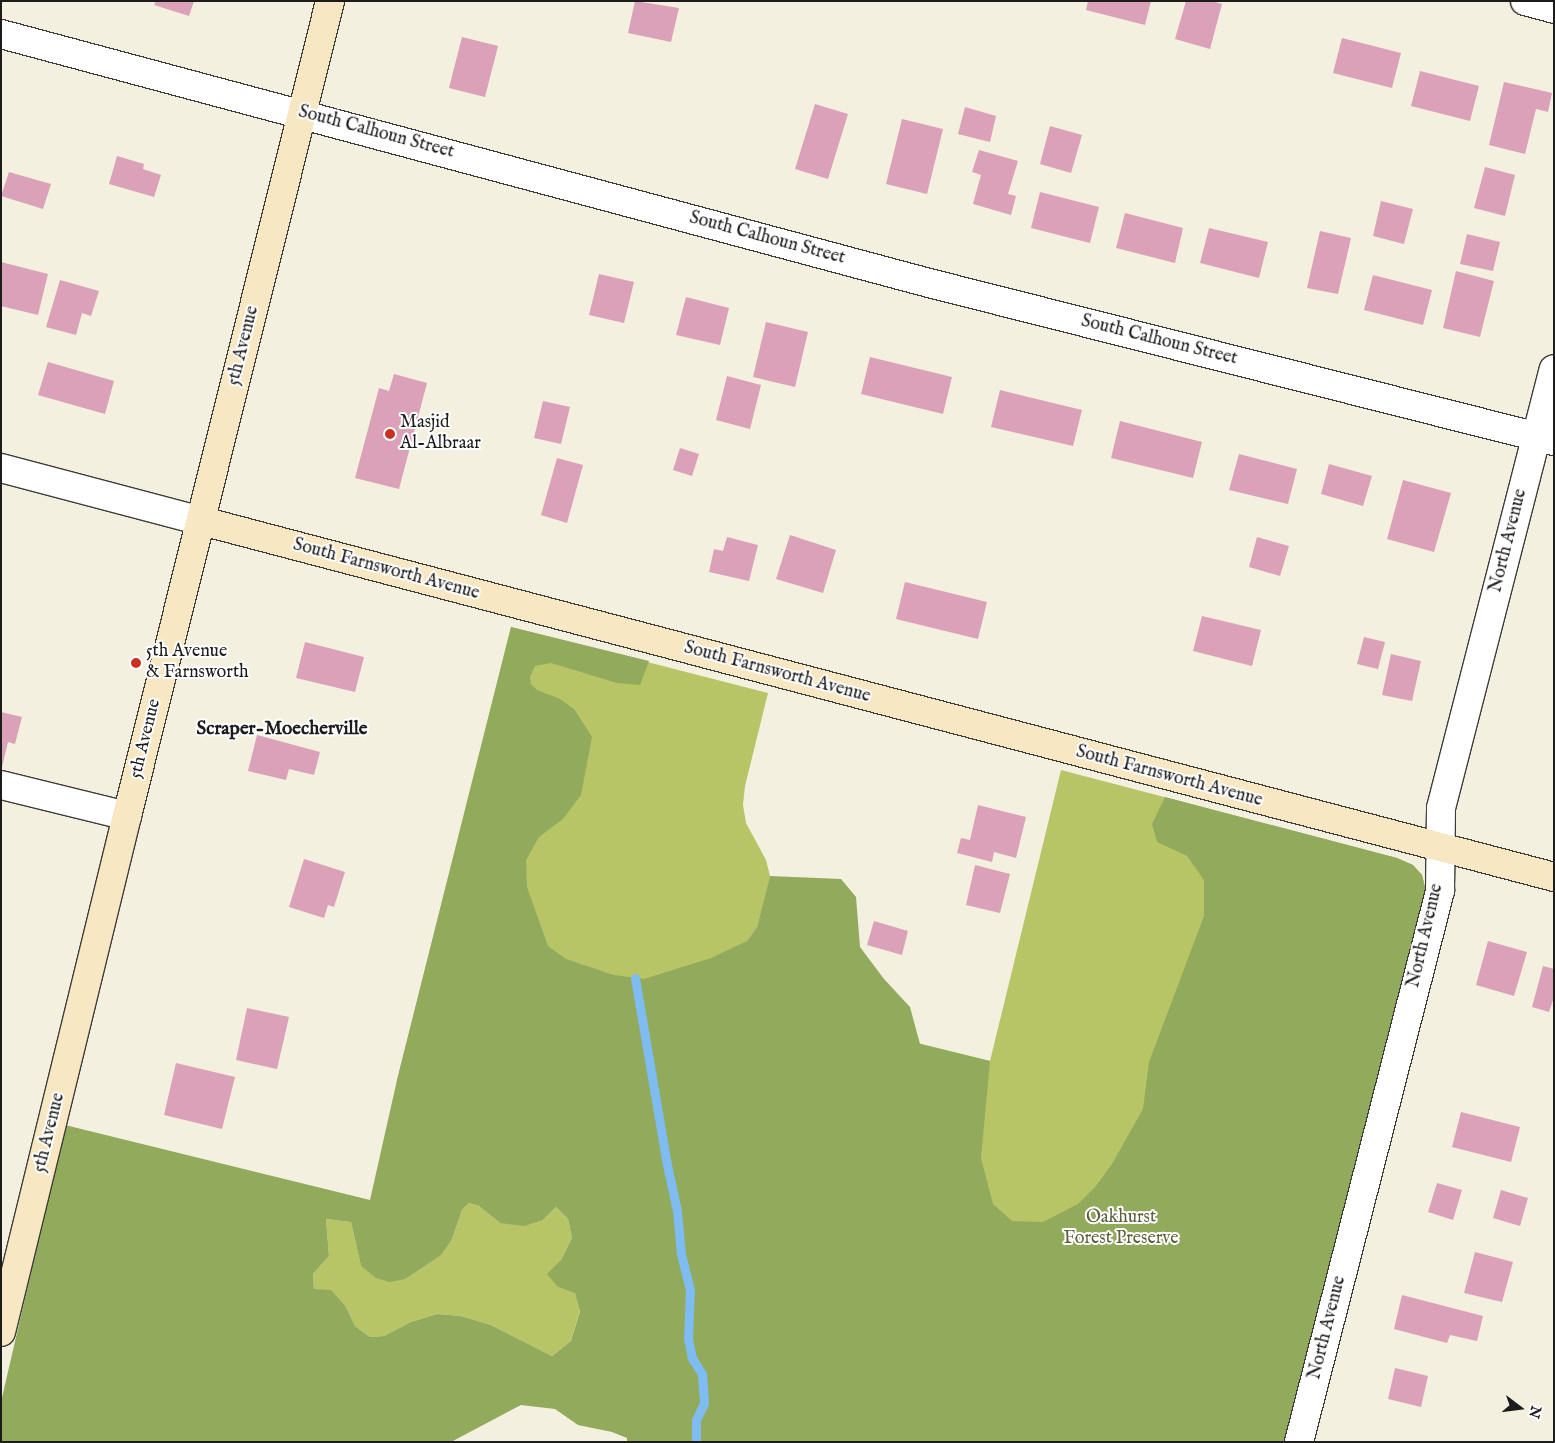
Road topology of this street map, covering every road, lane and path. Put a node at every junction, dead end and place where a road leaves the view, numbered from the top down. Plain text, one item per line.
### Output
1 (330, 1) edge
2 (1525, 1) edge
3 (1554, 9) edge
4 (1, 34) edge
5 (302, 113) junction
6 (1554, 370) edge
7 (1544, 439) edge
8 (1, 468) edge
9 (202, 521) junction
10 (1, 785) edge
11 (127, 816) junction
12 (1440, 848) junction
13 (1554, 877) edge
14 (1, 1332) edge
15 (1299, 1442) edge

1 - 5 street, 5th Avenue
2 - 3 street
4 - 5 street, South Calhoun Street
5 - 7 street, South Calhoun Street
5 - 9 street, 5th Avenue
6 - 7 street, North Avenue
7 - 12 street, North Avenue
8 - 9 street, South Farnsworth Avenue
9 - 11 street, 5th Avenue
9 - 12 street, South Farnsworth Avenue
10 - 11 street
11 - 14 street, 5th Avenue
12 - 13 street, South Farnsworth Avenue
12 - 15 street, North Avenue

